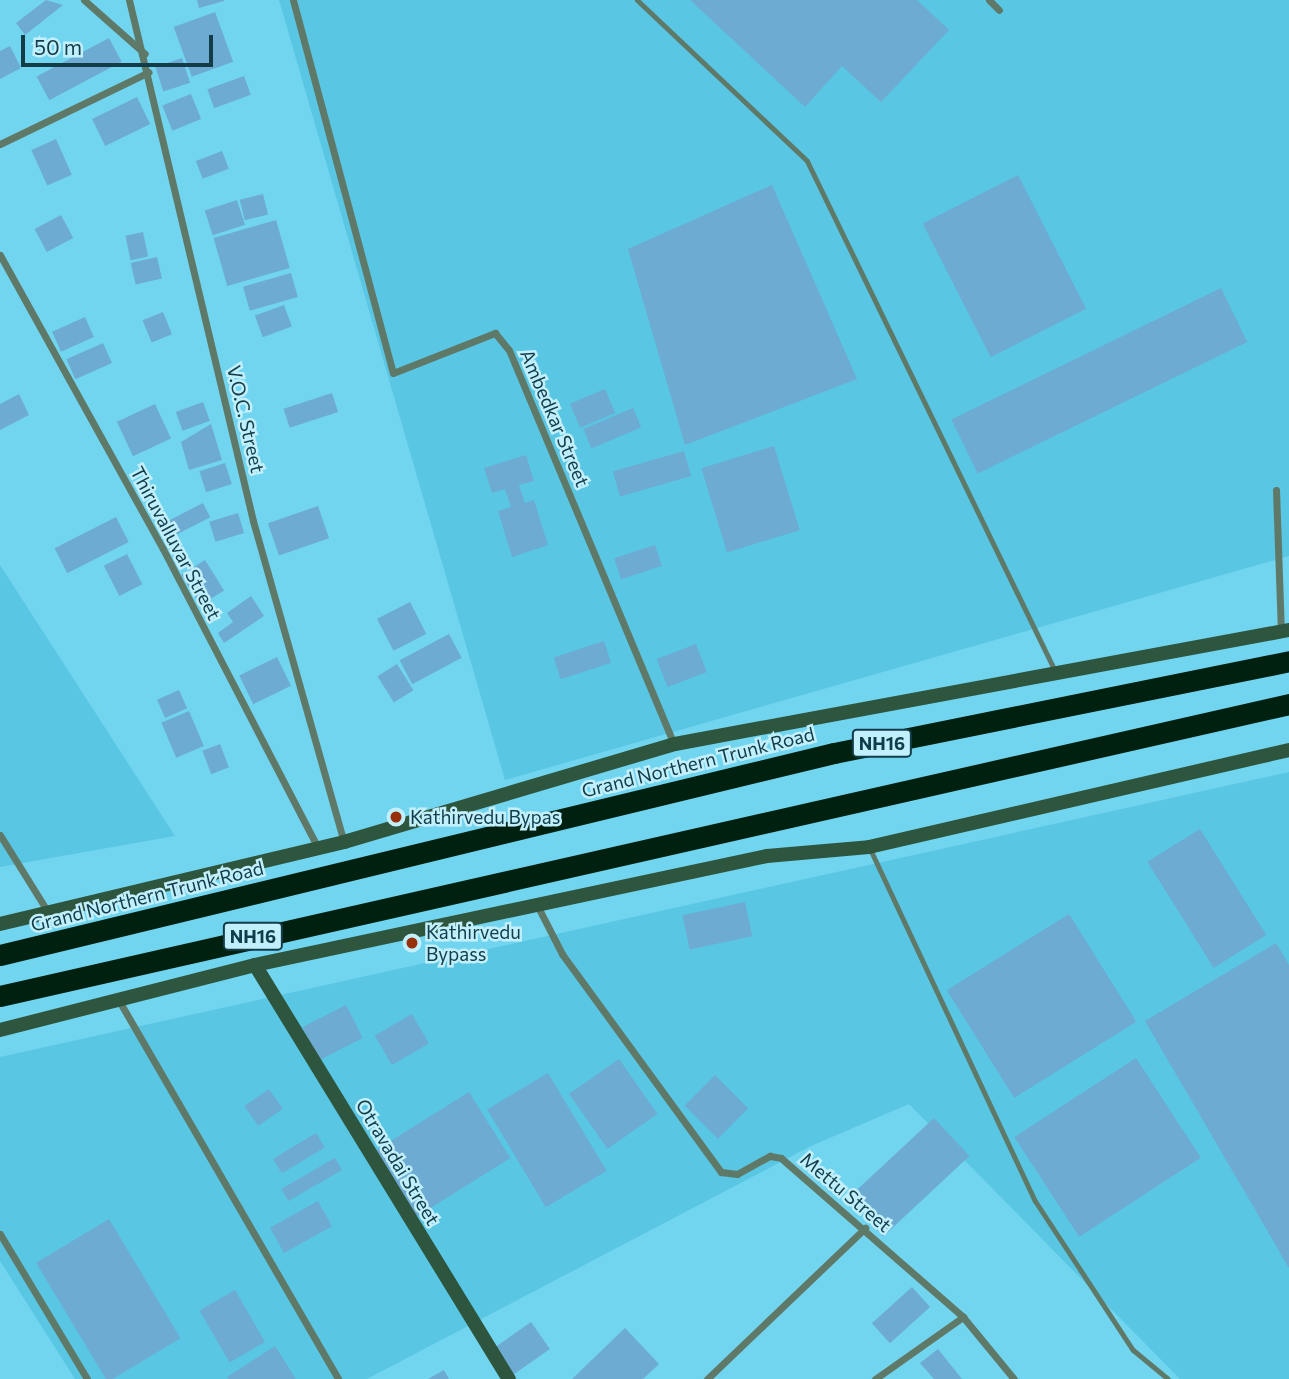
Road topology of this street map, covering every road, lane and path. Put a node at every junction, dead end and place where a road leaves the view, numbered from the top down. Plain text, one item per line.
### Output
1 (84, 0) edge
2 (129, 0) edge
3 (293, 0) edge
4 (637, 0) edge
5 (989, 0) edge
6 (999, 10) dead end
7 (145, 55) junction
8 (149, 72) junction
9 (0, 144) edge
10 (0, 256) edge
11 (1276, 490) dead end
12 (1285, 631) edge
13 (1289, 661) edge
14 (1054, 669) junction
15 (1289, 704) edge
16 (674, 744) junction
17 (1289, 750) edge
18 (0, 835) edge
19 (344, 842) junction
20 (869, 847) junction
21 (317, 848) junction
22 (538, 906) junction
23 (49, 914) junction
24 (0, 916) edge
25 (7, 923) edge
26 (0, 955) edge
27 (255, 965) junction
28 (0, 996) edge
29 (118, 998) junction
30 (0, 1030) edge
31 (865, 1228) junction
32 (0, 1234) edge
33 (963, 1317) junction
34 (87, 1379) edge
35 (338, 1379) edge
36 (509, 1379) edge
37 (708, 1379) edge
38 (874, 1379) edge
39 (1014, 1379) edge
40 (1168, 1379) edge

1 - 7 street
2 - 7 street, V.O.C. Street
3 - 16 street, Ambedkar Street
4 - 14 lane
5 - 6 street
7 - 8 street, V.O.C. Street
8 - 9 street
8 - 19 street, V.O.C. Street
10 - 21 street, Thiruvalluvar Street
11 - 12 street
12 - 14 street
13 - 26 highway, Grand Northern Trunk Road / NH16
14 - 16 street
15 - 28 highway, NH16
16 - 19 street
17 - 20 street
18 - 23 street
19 - 21 street
20 - 22 street
20 - 40 lane
21 - 23 street
22 - 27 street
22 - 31 street, Mettu Street
23 - 25 street
24 - 25 street
27 - 29 street
27 - 36 street, Otravadai Street
29 - 30 street
29 - 35 street
31 - 33 street, Mettu Street
31 - 37 street
32 - 34 street
33 - 38 street
33 - 39 street, Mettu Street

